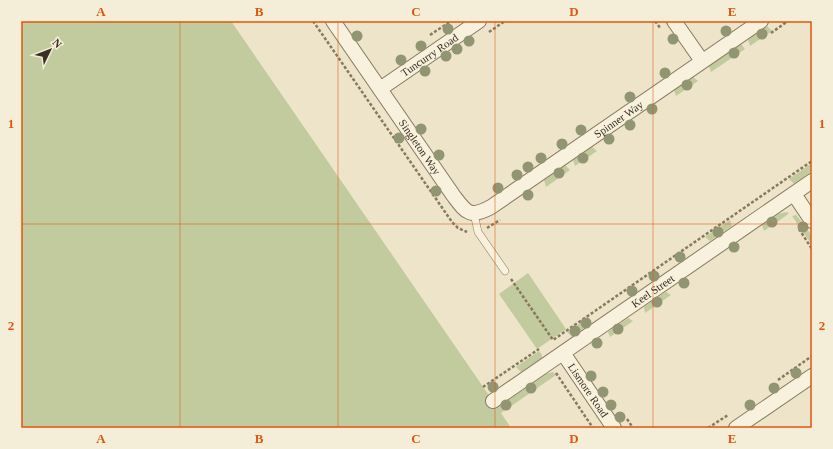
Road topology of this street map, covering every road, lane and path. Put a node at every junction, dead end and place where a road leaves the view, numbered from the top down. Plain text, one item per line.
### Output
1 (313, 21) edge
2 (333, 21) edge
3 (479, 21) edge
4 (674, 21) edge
5 (761, 21) edge
6 (788, 21) edge
7 (769, 34) dead end
8 (702, 61) junction
9 (380, 89) junction
10 (812, 161) edge
11 (812, 181) edge
12 (794, 194) junction
13 (474, 213) junction
14 (506, 216) dead end
15 (812, 221) edge
16 (797, 226) dead end
17 (478, 232) junction
18 (812, 249) edge
19 (505, 271) joint
20 (539, 349) dead end
21 (562, 354) junction
22 (549, 363) junction
23 (812, 376) edge
24 (483, 387) dead end
25 (493, 401) dead end
26 (593, 428) edge
27 (614, 428) edge
28 (736, 428) edge

1 - 17 path
2 - 9 street, Singleton Way
3 - 9 street, Tuncurry Road
4 - 8 street
5 - 8 street, Spinner Way
6 - 7 path
8 - 13 street, Spinner Way
9 - 13 street, Singleton Way
10 - 19 path
11 - 12 street, Keel Street
12 - 15 street
12 - 21 street, Keel Street
13 - 17 lane
14 - 17 path
16 - 18 path
17 - 19 lane
20 - 24 path
21 - 22 street, Keel Street
21 - 27 street, Lismore Road
22 - 25 street, Keel Street
22 - 26 path
23 - 28 street

